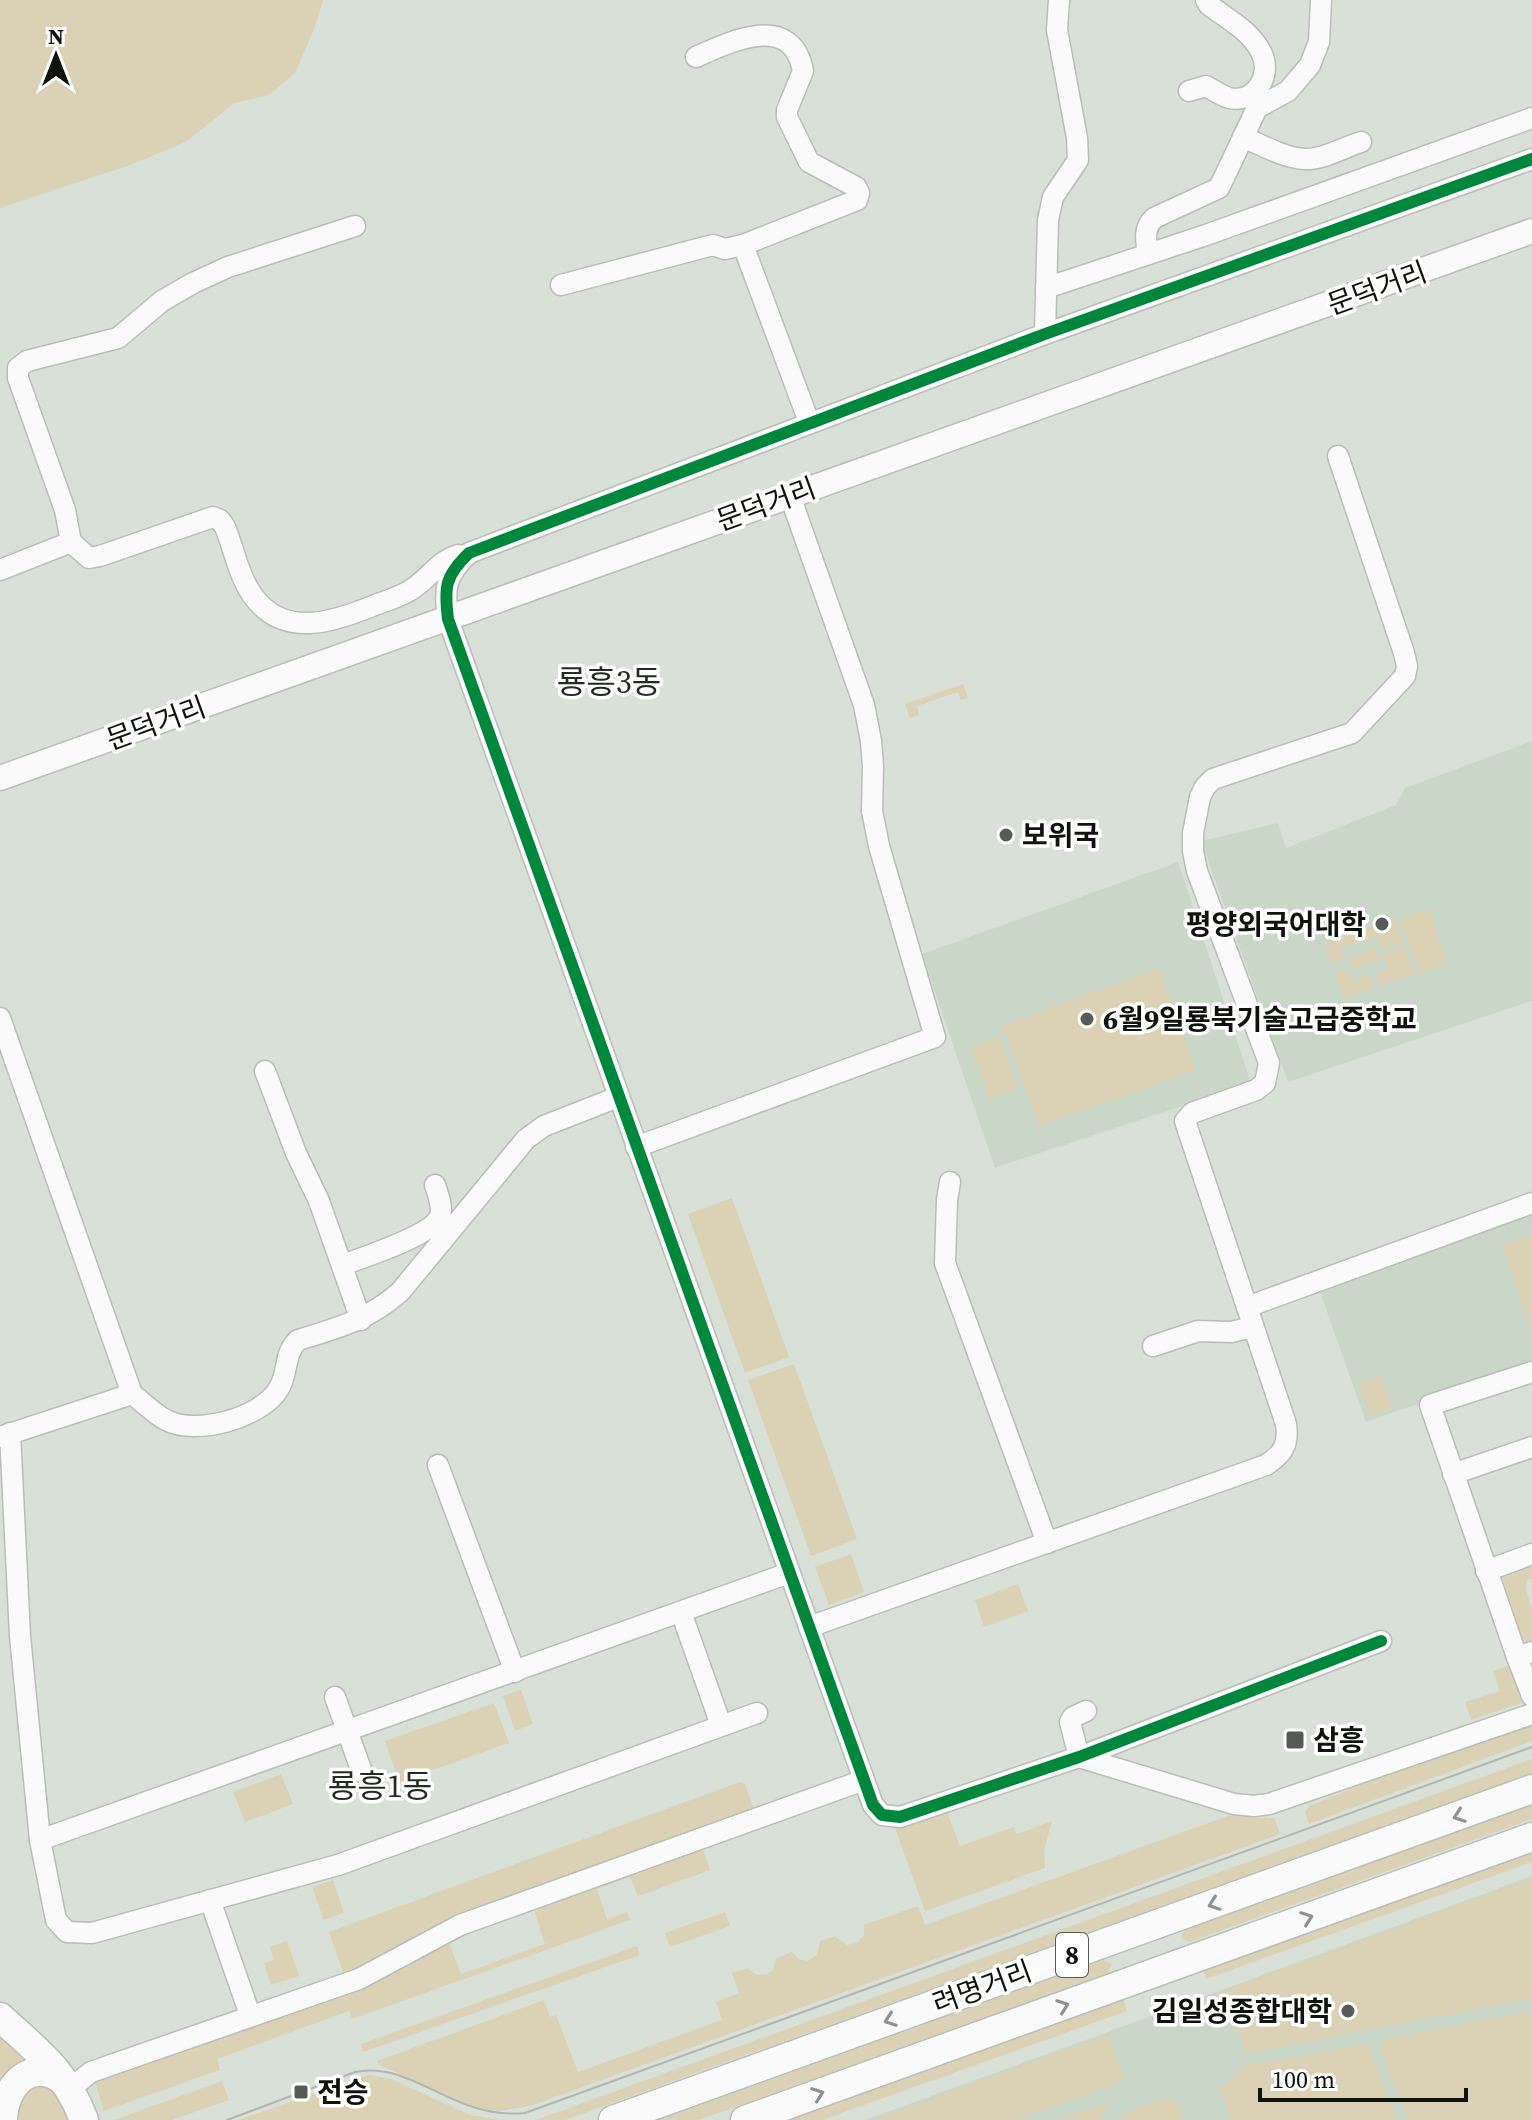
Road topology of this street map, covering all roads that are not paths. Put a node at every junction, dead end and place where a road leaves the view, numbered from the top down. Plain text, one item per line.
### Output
1 (1206, 0) edge
2 (1321, 0) edge
3 (1064, 2) edge
4 (696, 57) dead end
5 (1189, 91) dead end
6 (1532, 118) edge
7 (1243, 137) junction
8 (1361, 142) dead end
9 (1532, 159) edge
10 (355, 226) dead end
11 (1532, 231) edge
12 (743, 245) junction
13 (1148, 254) junction
14 (561, 285) dead end
15 (1046, 288) junction
16 (1045, 334) junction
17 (809, 422) junction
18 (1338, 456) dead end
19 (790, 496) junction
20 (71, 542) junction
21 (469, 553) junction
22 (0, 570) edge
23 (448, 619) junction
24 (0, 778) edge
25 (0, 1018) edge
26 (265, 1071) dead end
27 (618, 1097) junction
28 (636, 1147) junction
29 (950, 1182) dead end
30 (435, 1185) dead end
31 (1532, 1203) edge
32 (343, 1265) junction
33 (1250, 1317) junction
34 (361, 1320) junction
35 (1153, 1346) dead end
36 (1532, 1372) edge
37 (132, 1394) junction
38 (5, 1435) edge
39 (1532, 1447) edge
40 (438, 1465) dead end
41 (1453, 1474) junction
42 (1047, 1543) junction
43 (1532, 1554) edge
44 (1486, 1571) junction
45 (789, 1573) junction
46 (681, 1612) junction
47 (809, 1627) junction
48 (1381, 1641) dead end
49 (1524, 1654) edge
50 (515, 1672) junction
51 (1532, 1696) edge
52 (335, 1697) dead end
53 (1086, 1711) dead end
54 (757, 1713) dead end
55 (1532, 1714) edge
56 (721, 1725) junction
57 (348, 1732) junction
58 (1079, 1757) junction
59 (362, 1772) dead end
60 (864, 1780) junction
61 (1532, 1789) edge
62 (1532, 1837) edge
63 (40, 1840) junction
64 (210, 1900) junction
65 (250, 2015) junction
66 (0, 2017) edge
67 (71, 2088) junction
68 (3, 2120) edge
69 (84, 2120) edge
70 (613, 2120) edge
71 (745, 2120) edge

1 - 5 street
2 - 7 street
3 - 15 street
4 - 12 street
6 - 13 street
7 - 8 street
7 - 13 street
9 - 16 street
10 - 20 street
11 - 19 main road, 문덕거리
12 - 14 street
12 - 17 street
13 - 15 street
15 - 16 street
16 - 17 street
17 - 21 street
18 - 33 street
19 - 23 main road, 문덕거리
19 - 28 street
20 - 21 street
20 - 22 street
21 - 23 street
23 - 24 main road, 문덕거리
23 - 27 street
25 - 37 street
26 - 32 street
27 - 28 street
27 - 34 street
28 - 45 street
29 - 42 street
30 - 32 street
31 - 33 street
32 - 34 street
33 - 35 street
33 - 42 street
34 - 37 street
36 - 41 street
37 - 38 street
38 - 63 street
39 - 41 street
40 - 50 street
41 - 44 street
42 - 47 street
43 - 44 street
44 - 49 street
45 - 46 street
45 - 47 street
46 - 50 street
46 - 56 street
47 - 60 street
48 - 58 street
49 - 51 street
50 - 57 street
52 - 57 street
53 - 58 street
54 - 56 street
55 - 58 street
56 - 64 street
57 - 59 street
57 - 63 street
58 - 60 street
60 - 65 street
61 -> 70 highway, 려명거리 / 8
71 -> 62 highway, 려명거리 / 8
63 - 64 street
64 - 65 street
65 - 67 street
66 - 67 highway
67 - 68 highway
67 - 69 highway

